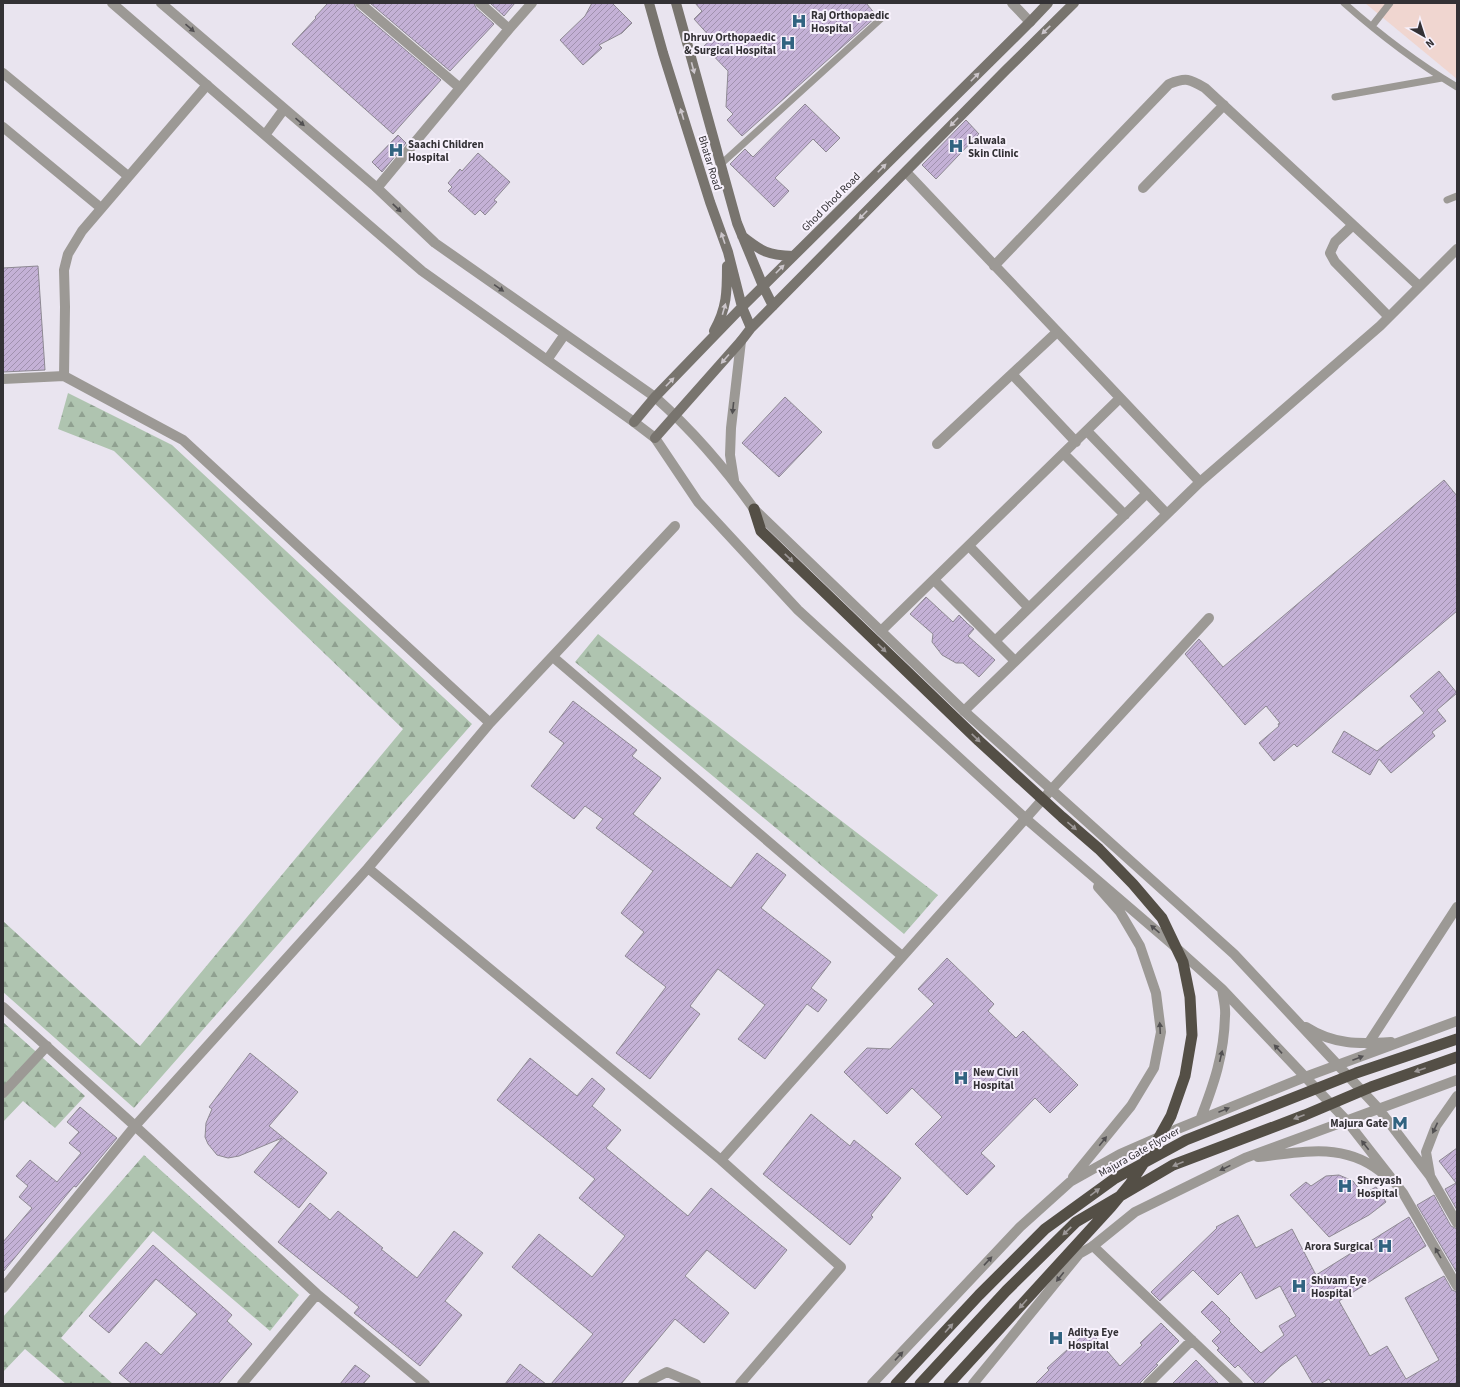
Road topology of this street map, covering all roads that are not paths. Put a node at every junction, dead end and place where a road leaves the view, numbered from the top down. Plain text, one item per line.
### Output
1 (112, 3) edge
2 (161, 3) edge
3 (360, 3) edge
4 (480, 3) edge
5 (532, 3) edge
6 (650, 3) edge
7 (676, 3) edge
8 (1012, 3) edge
9 (1048, 3) edge
10 (1074, 3) edge
11 (1344, 3) edge
12 (1390, 3) edge
13 (884, 16) dead end
14 (1030, 22) junction
15 (1372, 26) junction
16 (509, 29) junction
17 (3, 73) edge
18 (1442, 78) junction
19 (207, 85) junction
20 (1457, 87) edge
21 (460, 88) junction
22 (1335, 97) dead end
23 (1224, 105) junction
24 (284, 109) junction
25 (3, 127) edge
26 (264, 135) junction
27 (721, 164) junction
28 (906, 172) junction
29 (128, 176) junction
30 (377, 188) junction
31 (1143, 188) dead end
32 (1457, 196) edge
33 (1447, 200) dead end
34 (101, 208) junction
35 (1354, 225) junction
36 (741, 235) junction
37 (1457, 249) edge
38 (728, 252) junction
39 (794, 256) junction
40 (994, 266) junction
41 (763, 286) junction
42 (1419, 286) junction
43 (773, 306) junction
44 (742, 307) junction
45 (1389, 317) junction
46 (751, 328) junction
47 (1057, 332) junction
48 (565, 334) junction
49 (741, 341) junction
50 (707, 344) junction
51 (547, 360) junction
52 (1012, 374) junction
53 (64, 376) junction
54 (3, 379) edge
55 (656, 397) junction
56 (1120, 398) junction
57 (676, 415) junction
58 (634, 422) junction
59 (1087, 431) junction
60 (655, 438) junction
61 (1076, 442) junction
62 (937, 444) dead end
63 (1064, 454) junction
64 (734, 481) junction
65 (1200, 482) junction
66 (1147, 493) junction
67 (754, 509) junction
68 (1167, 514) junction
69 (1125, 515) junction
70 (675, 526) dead end
71 (969, 546) junction
72 (934, 580) junction
73 (1029, 608) junction
74 (1209, 618) dead end
75 (881, 632) junction
76 (995, 641) junction
77 (553, 658) junction
78 (1015, 661) junction
79 (964, 711) junction
80 (490, 723) junction
81 (1051, 790) junction
82 (1025, 818) junction
83 (1074, 860) junction
84 (368, 868) junction
85 (1457, 907) edge
86 (902, 956) junction
87 (1222, 988) junction
88 (3, 1007) edge
89 (1295, 1019) junction
90 (1457, 1021) edge
91 (1457, 1039) edge
92 (1402, 1042) junction
93 (1368, 1044) junction
94 (46, 1046) junction
95 (1457, 1057) edge
96 (1339, 1065) junction
97 (1305, 1077) junction
98 (1457, 1080) edge
99 (3, 1093) edge
100 (1457, 1096) edge
101 (1378, 1108) junction
102 (1200, 1120) junction
103 (1346, 1120) junction
104 (135, 1126) junction
105 (1245, 1158) junction
106 (721, 1160) junction
107 (1430, 1176) junction
108 (1070, 1182) junction
109 (1403, 1193) junction
110 (1457, 1223) edge
111 (1093, 1246) junction
112 (1457, 1286) edge
113 (3, 1288) edge
114 (317, 1294) junction
115 (1192, 1340) junction
116 (975, 1383) edge
117 (242, 1384) edge
118 (425, 1384) edge
119 (644, 1384) edge
120 (696, 1384) edge
121 (740, 1384) edge
122 (872, 1384) edge
123 (896, 1384) edge
124 (920, 1384) edge
125 (949, 1384) edge
126 (1148, 1384) edge
127 (1238, 1384) edge

1 - 19 street
2 -> 24 street
3 - 21 street
4 - 16 street
5 - 16 street
38 -> 6 main road, Bhatar Road
7 -> 27 main road
8 - 14 street
9 - 14 main road, Ghod Dhod Road
10 -> 28 main road
11 - 15 lane
12 - 15 lane
13 - 27 lane
39 -> 14 main road, Ghod Dhod Road
15 - 18 lane
16 - 21 street
17 - 29 street
18 - 20 lane
18 - 22 lane
19 - 26 street
19 - 29 street
21 - 30 street
23 - 31 street
23 - 35 street
23 - 40 street
24 - 26 street
24 -> 30 street
25 - 34 street
26 - 51 street
27 - 36 main road
28 - 40 street
28 -> 43 main road
29 - 34 street
30 -> 48 street
32 - 33 lane
34 - 53 street
35 - 42 street
35 - 45 street
36 - 39 main road
36 - 41 main road
37 - 42 street
38 - 44 main road, Bhatar Road
50 -> 38 main road
41 -> 39 main road, Ghod Dhod Road
40 - 47 street
41 - 43 main road
41 - 44 main road, Ghod Dhod Road
42 - 45 street
43 - 46 main road
44 - 46 main road, Bhatar Road
44 - 50 main road, Ghod Dhod Road
45 - 65 street
46 - 49 main road
47 - 52 street
47 - 56 street
48 - 51 street
48 - 55 street
49 -> 57 main road
49 -> 64 street
55 -> 50 main road, Ghod Dhod Road
51 - 58 street
52 - 61 street
52 - 62 street
53 - 54 street
53 - 80 street
55 - 57 street
55 - 58 main road, Ghod Dhod Road
56 - 59 street
56 - 65 street
57 - 60 main road
57 - 64 street
58 - 60 street
59 - 61 street
59 - 66 street
60 - 82 street
61 - 63 street
63 - 69 street
63 - 71 street
64 - 67 street
65 - 68 street
66 - 68 street
66 - 69 street
67 - 75 street
67 -> 125 highway
68 - 78 street
69 - 73 street
70 - 77 street
71 - 72 street
71 - 73 street
72 - 75 street
72 - 76 street
73 - 76 street
74 - 81 street
75 - 79 street
76 - 78 street
77 - 80 street
77 - 86 street
78 - 79 street
79 - 81 street
80 - 84 street
81 - 82 street
81 - 89 street
82 - 83 street
82 - 86 street
87 -> 83 street
108 -> 83 street
84 - 104 street
84 - 106 street
85 - 93 street
86 - 106 street
97 -> 87 street
102 -> 87 street
88 - 94 street
89 - 93 street
89 - 96 street
90 - 92 street
123 -> 91 highway, Majura Gate Flyover
92 - 93 street
96 -> 92 street
94 - 99 street
94 - 104 street
95 -> 124 highway
96 - 97 street
96 - 101 street
102 -> 97 street
97 - 103 street
98 - 101 street
100 -> 107 street
101 - 103 street
101 - 107 street
102 - 108 street
103 - 105 street
109 -> 103 street
104 - 113 street
104 - 114 street
105 - 109 street
105 -> 111 street
106 - 121 street
107 - 110 street
122 -> 108 street
112 -> 109 street
111 - 115 street
111 -> 116 street
114 - 117 street
114 - 118 street
115 - 126 street
115 - 127 street
119 - 120 street

